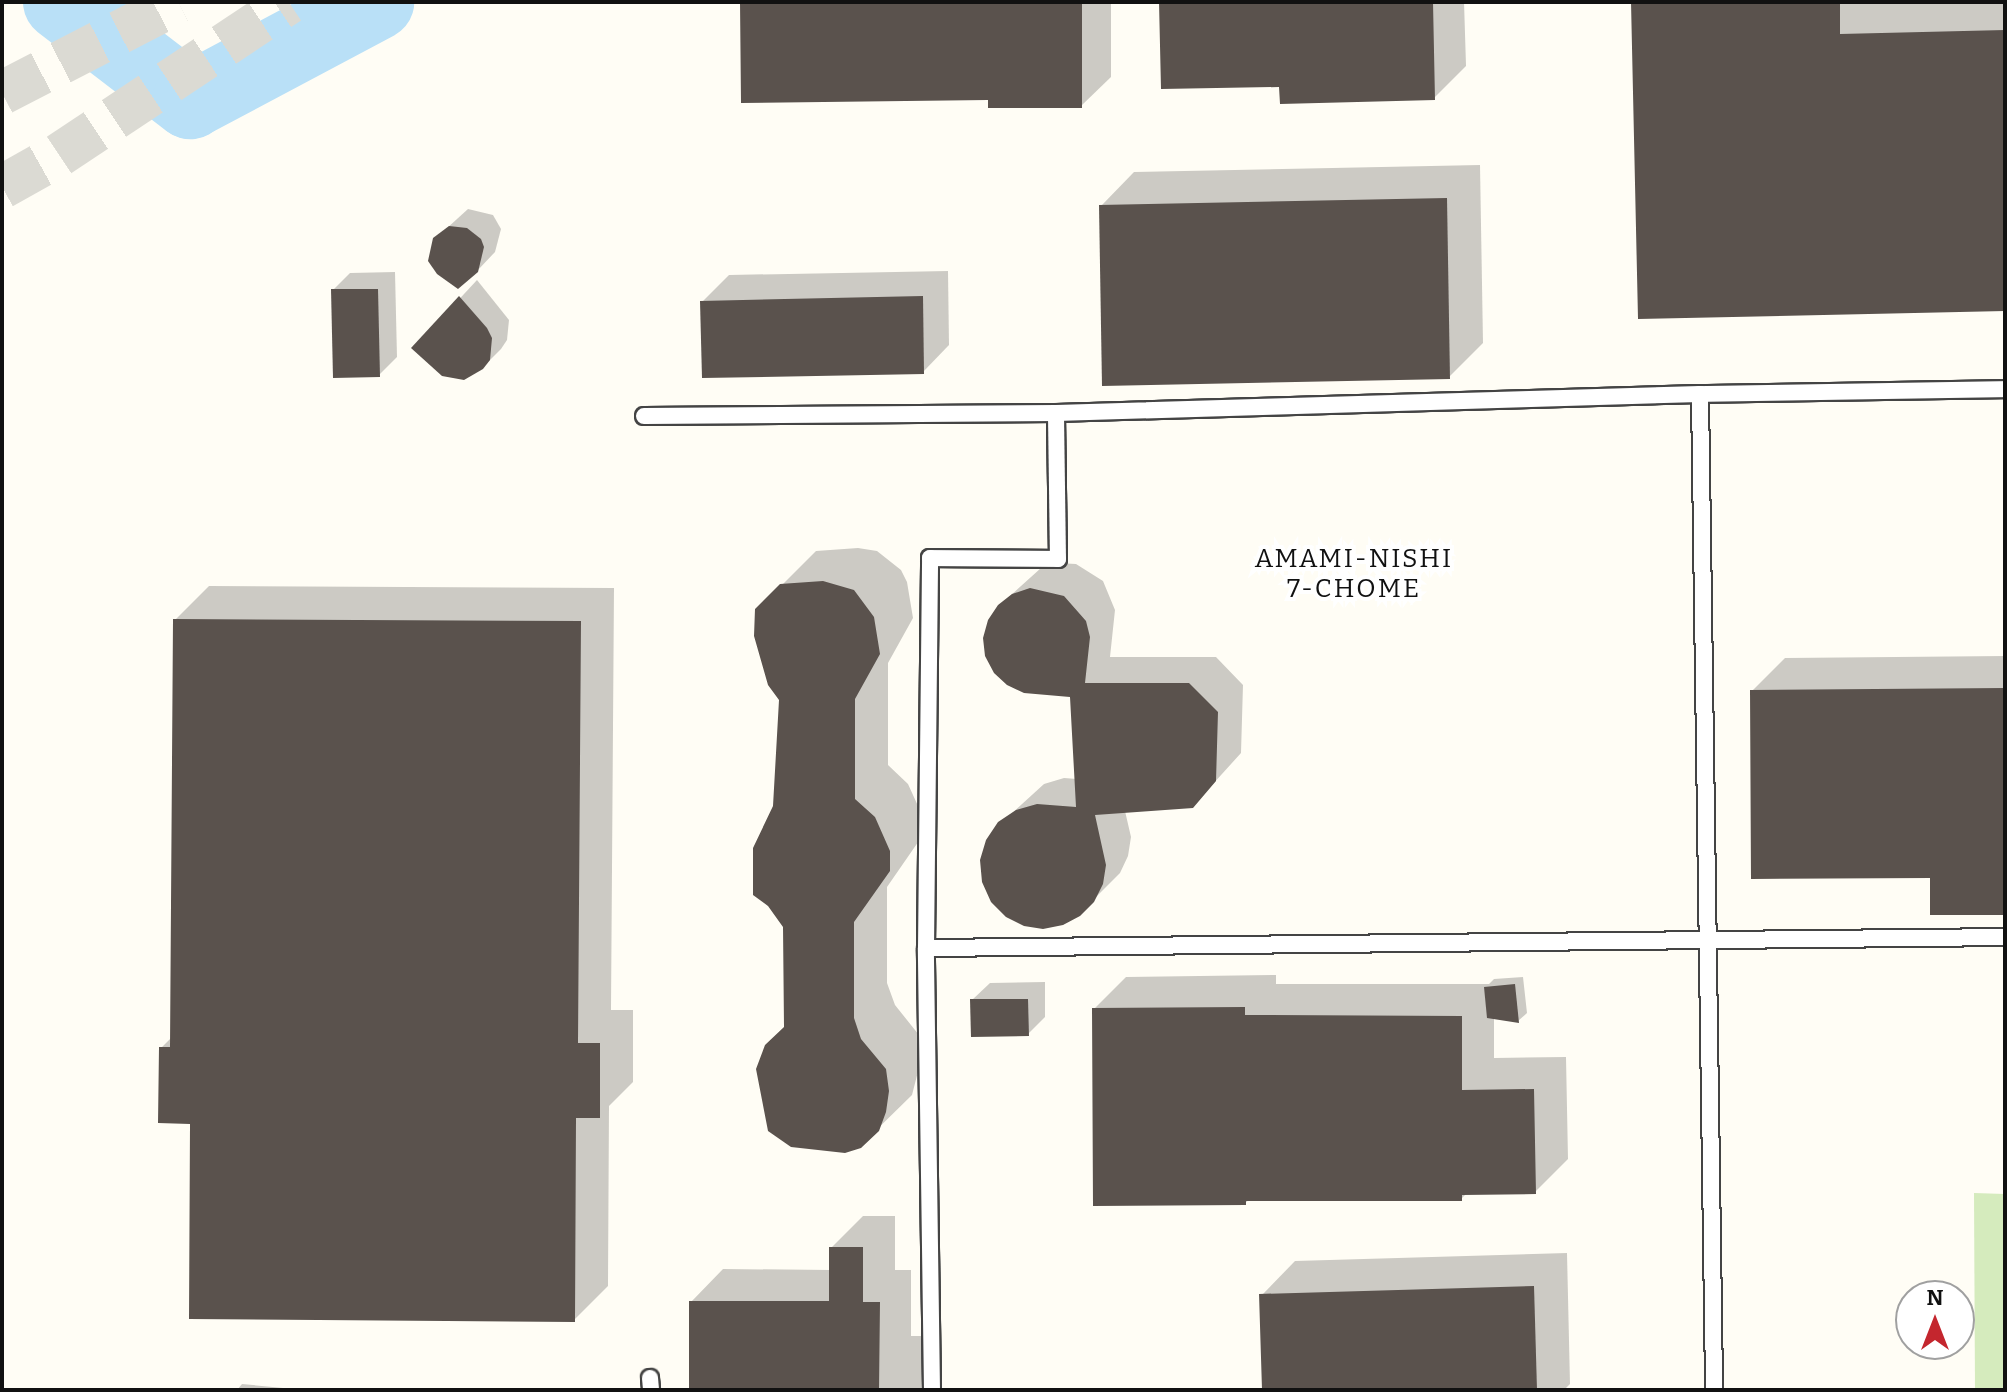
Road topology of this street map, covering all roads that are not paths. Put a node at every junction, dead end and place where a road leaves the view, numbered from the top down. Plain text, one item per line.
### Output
1 (2005, 389) edge
2 (1700, 394) junction
3 (1056, 413) junction
4 (644, 416) dead end
5 (2005, 937) edge
6 (1706, 938) junction
7 (926, 948) junction
8 (932, 1390) edge
9 (1714, 1390) edge

1 - 2 lane
2 - 3 lane
2 - 6 lane
3 - 4 lane
3 - 7 lane
5 - 6 lane
6 - 7 lane
6 - 9 lane
7 - 8 lane

